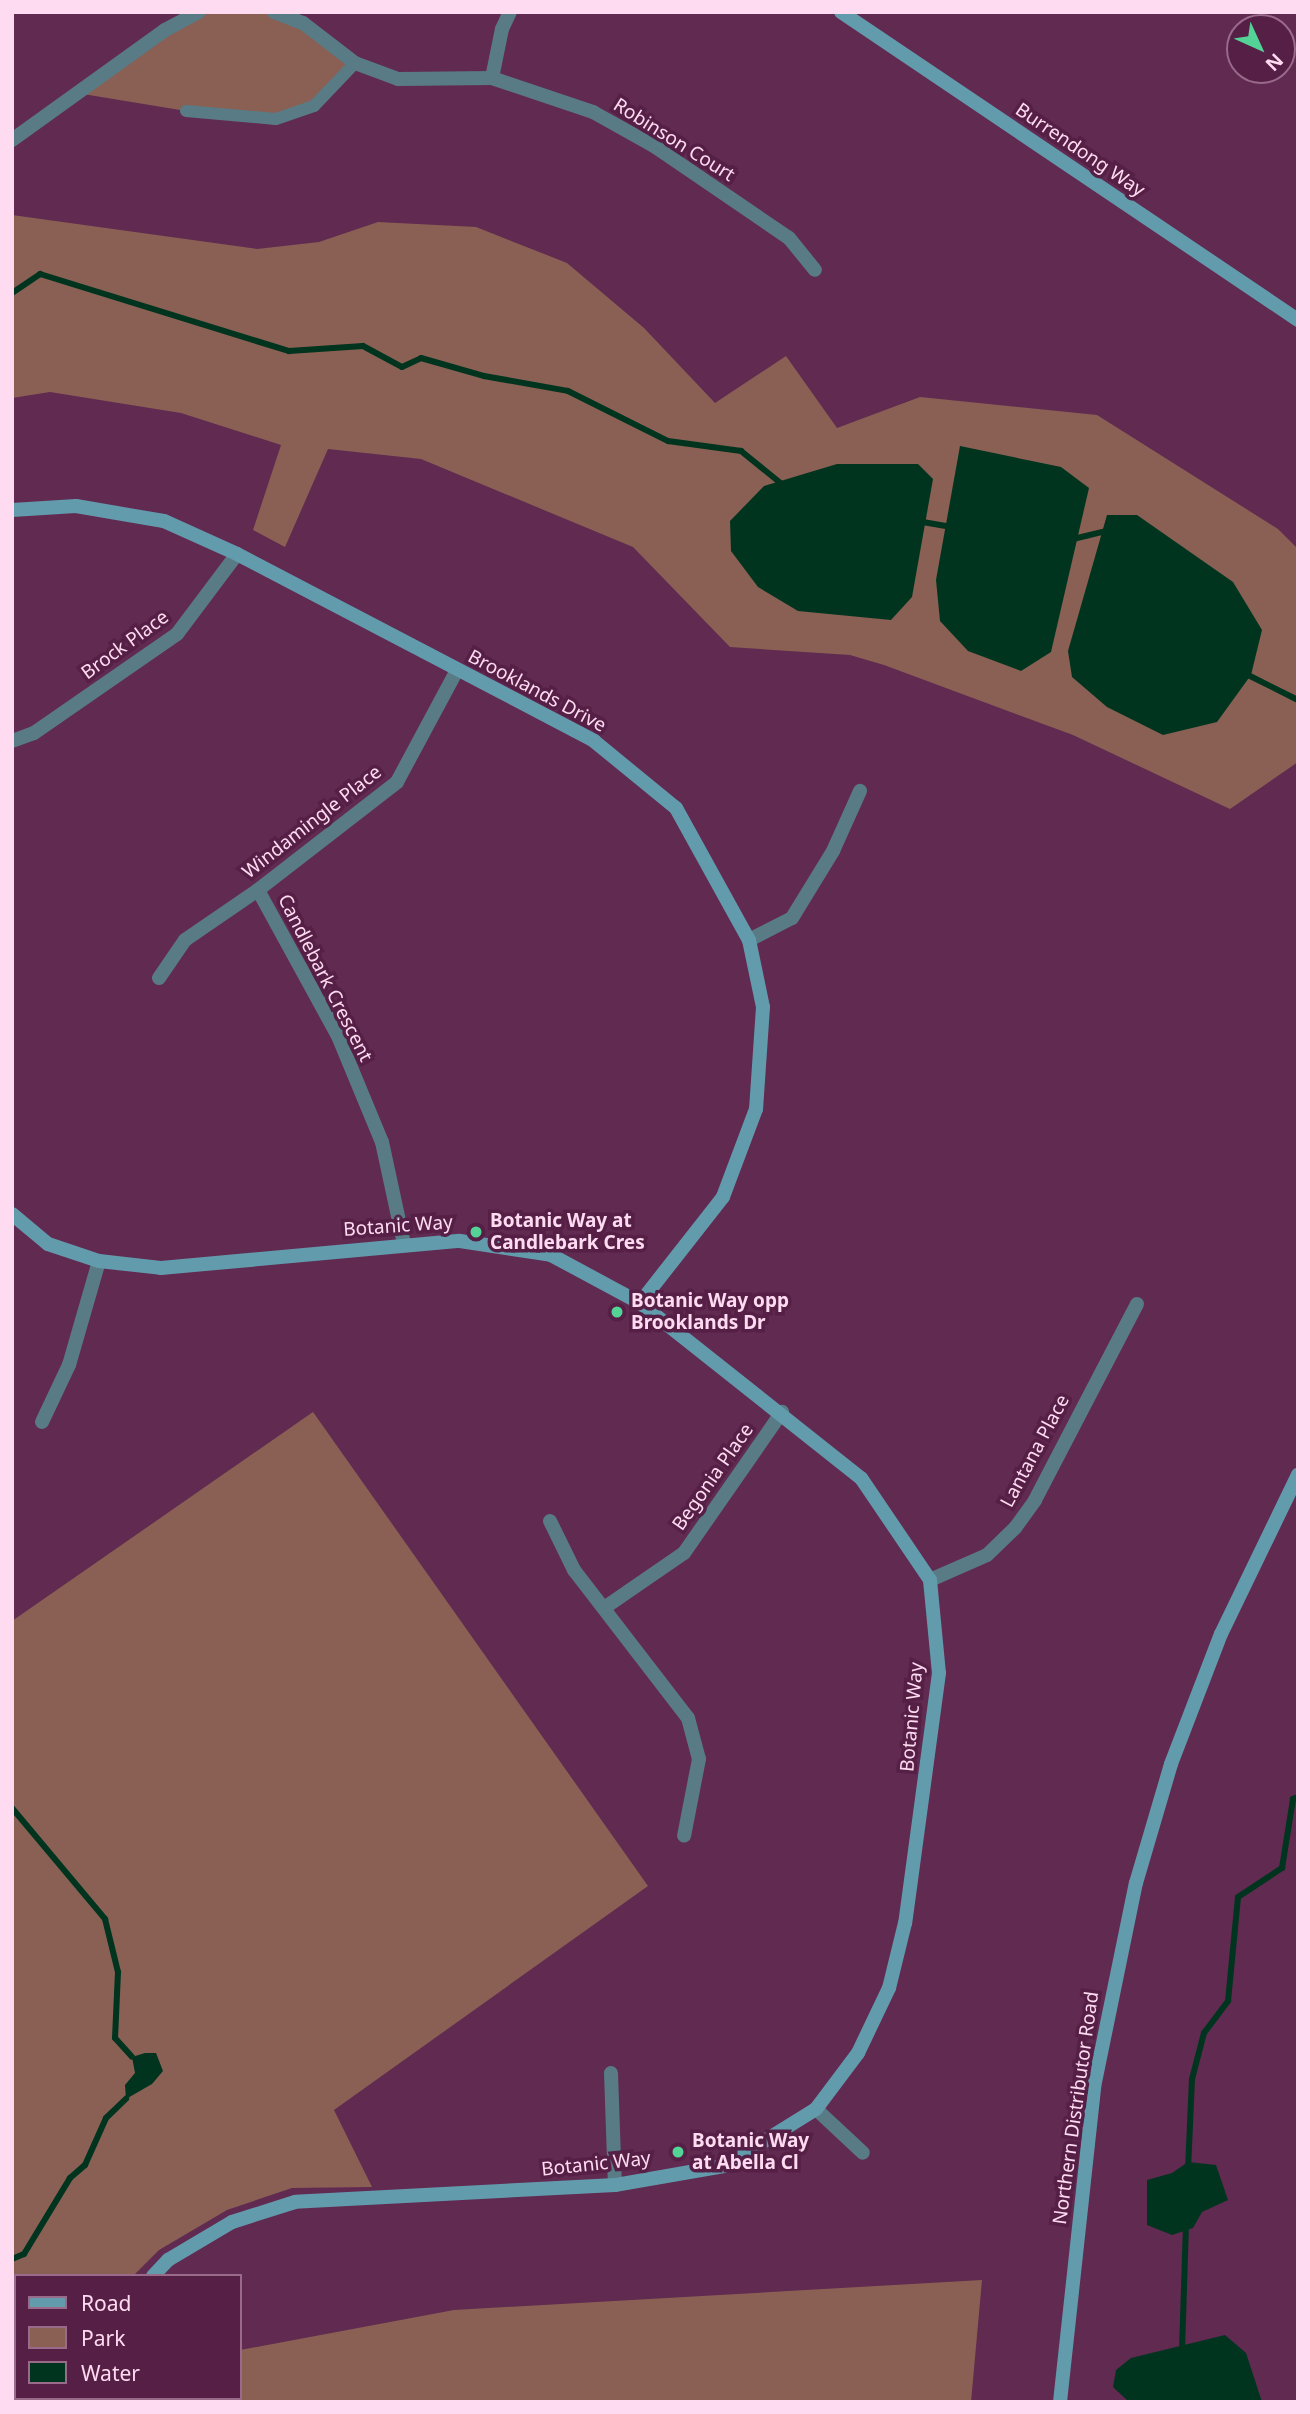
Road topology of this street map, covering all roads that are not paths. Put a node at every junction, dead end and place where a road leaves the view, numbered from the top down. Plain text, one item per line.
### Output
1 (200, 12) edge
2 (274, 12) edge
3 (510, 12) edge
4 (841, 12) edge
5 (355, 63) junction
6 (492, 78) junction
7 (186, 111) dead end
8 (12, 140) edge
9 (815, 270) dead end
10 (1298, 320) edge
11 (12, 510) edge
12 (237, 554) junction
13 (457, 670) junction
14 (12, 741) edge
15 (860, 791) dead end
16 (258, 890) junction
17 (749, 940) junction
18 (159, 978) dead end
19 (12, 1214) edge
20 (404, 1244) junction
21 (99, 1261) junction
22 (640, 1303) junction
23 (1137, 1304) dead end
24 (782, 1412) junction
25 (42, 1422) dead end
26 (1298, 1475) edge
27 (550, 1521) dead end
28 (930, 1580) junction
29 (604, 1608) junction
30 (684, 1836) dead end
31 (611, 2073) dead end
32 (816, 2109) junction
33 (863, 2153) dead end
34 (615, 2185) junction
35 (155, 2274) edge
36 (1060, 2402) edge

1 - 8 street
2 - 5 street, Robinson Court
3 - 6 street
4 - 10 street, Burrendong Way
5 - 6 street, Robinson Court
5 - 7 lane
6 - 9 street, Robinson Court
11 - 12 street, Brooklands Drive
12 - 13 street, Brooklands Drive
12 - 14 street, Brock Place
13 - 16 street, Windamingle Place
13 - 17 street, Brooklands Drive
15 - 17 street
16 - 18 street, Windamingle Place
16 - 20 street, Candlebark Crescent
17 - 22 street, Brooklands Drive
19 - 21 street, Botanic Way
20 - 21 street, Botanic Way
20 - 22 street, Botanic Way
21 - 25 street
22 - 24 street, Botanic Way
23 - 28 street, Lantana Place
24 - 28 street, Botanic Way
24 - 29 street, Begonia Place
26 - 36 street, Northern Distributor Road
27 - 29 street
28 - 32 street, Botanic Way
29 - 30 street
31 - 34 street
32 - 33 street
32 - 34 street, Botanic Way
34 - 35 street, Botanic Way

